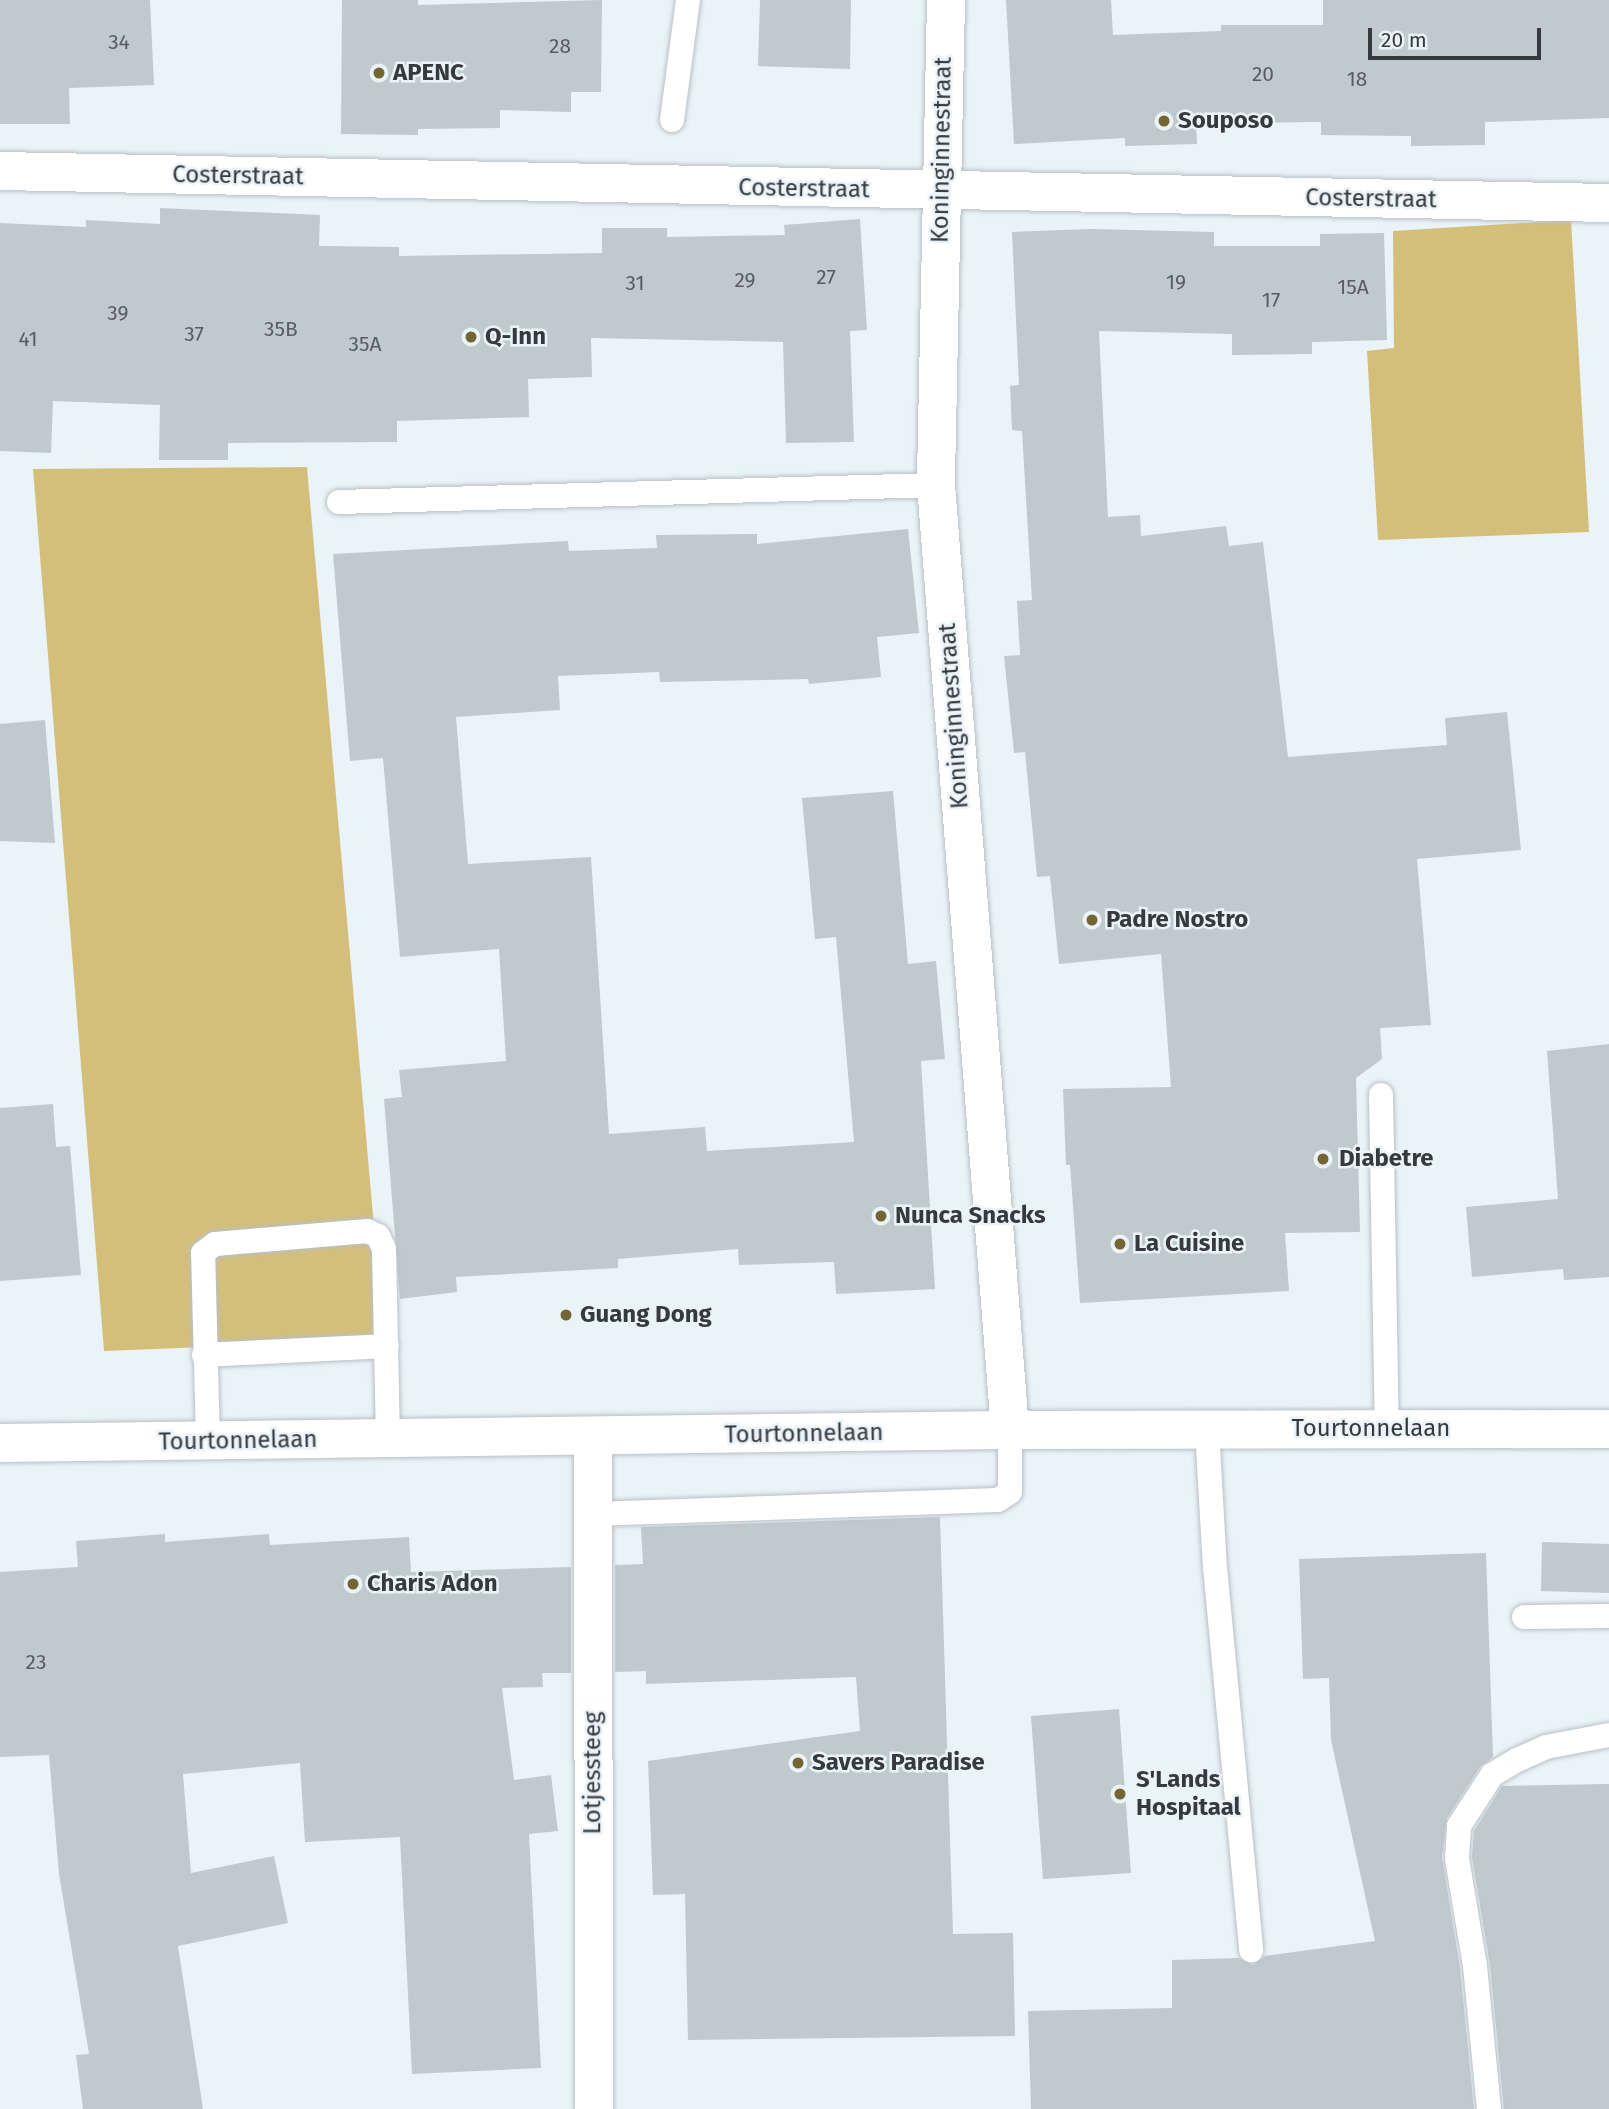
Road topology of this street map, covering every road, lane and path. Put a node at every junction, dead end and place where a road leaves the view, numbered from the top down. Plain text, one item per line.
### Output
1 (688, 0) edge
2 (946, 0) edge
3 (672, 120) dead end
4 (0, 171) edge
5 (941, 192) junction
6 (1609, 203) edge
7 (936, 485) junction
8 (339, 502) dead end
9 (1381, 1095) dead end
10 (387, 1346) junction
11 (204, 1355) junction
12 (1387, 1429) junction
13 (1609, 1429) edge
14 (1010, 1430) junction
15 (1207, 1430) junction
16 (593, 1437) junction
17 (388, 1439) junction
18 (208, 1441) junction
19 (0, 1443) edge
20 (594, 1514) junction
21 (1609, 1616) edge
22 (1524, 1617) dead end
23 (1609, 1735) edge
24 (1251, 1950) dead end
25 (594, 2109) edge
26 (1489, 2109) edge

1 - 3 lane
2 - 5 street, Koninginnestraat
4 - 5 street, Costerstraat
5 - 6 street, Costerstraat
5 - 7 street, Koninginnestraat
7 - 8 lane
7 - 14 street, Koninginnestraat
9 - 12 lane
10 - 11 lane
10 - 11 lane
10 - 17 lane
11 - 18 lane
12 - 13 street, Tourtonnelaan
12 - 15 street, Tourtonnelaan
14 - 15 street, Tourtonnelaan
14 - 16 street, Tourtonnelaan
14 - 20 lane
15 - 24 lane
16 - 17 street, Tourtonnelaan
16 - 20 street, Lotjessteeg
17 - 18 street, Tourtonnelaan
18 - 19 street, Tourtonnelaan
20 - 25 street, Lotjessteeg
21 - 22 lane
23 - 26 lane

